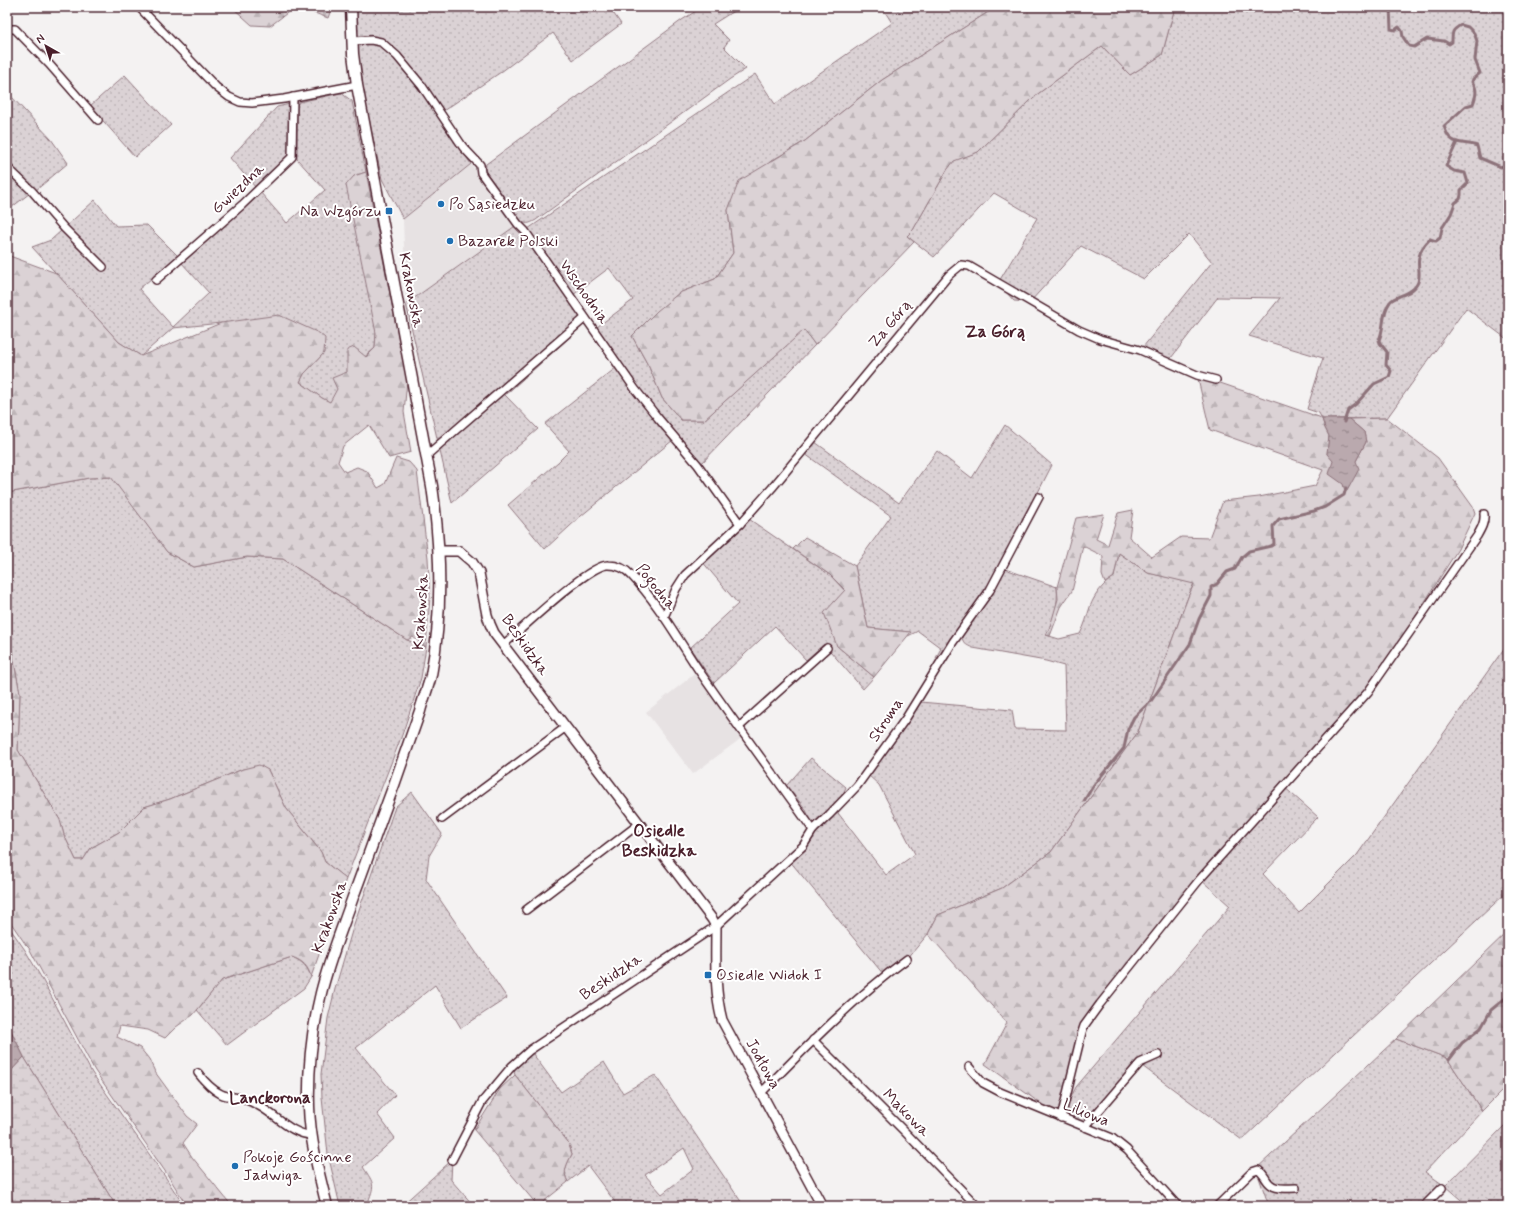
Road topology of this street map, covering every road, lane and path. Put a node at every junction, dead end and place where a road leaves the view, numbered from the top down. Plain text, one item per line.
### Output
1 (139, 7) edge
2 (351, 7) edge
3 (7, 29) edge
4 (352, 41) junction
5 (357, 85) junction
6 (293, 97) junction
7 (98, 120) dead end
8 (7, 167) edge
9 (103, 267) dead end
10 (156, 280) dead end
11 (585, 318) junction
12 (1216, 380) dead end
13 (427, 455) junction
14 (1039, 497) dead end
15 (1484, 514) dead end
16 (740, 524) junction
17 (439, 551) junction
18 (664, 617) junction
19 (503, 645) junction
20 (827, 648) dead end
21 (566, 727) junction
22 (739, 727) junction
23 (442, 819) dead end
24 (639, 824) junction
25 (813, 830) junction
26 (526, 910) dead end
27 (716, 926) junction
28 (907, 959) dead end
29 (813, 1040) junction
30 (1158, 1055) dead end
31 (969, 1067) dead end
32 (198, 1073) dead end
33 (761, 1093) junction
34 (1061, 1118) junction
35 (1085, 1127) junction
36 (312, 1135) junction
37 (452, 1160) dead end
38 (1296, 1188) dead end
39 (1442, 1188) dead end
40 (327, 1206) edge
41 (822, 1206) edge
42 (977, 1206) edge
43 (1178, 1206) edge
44 (1217, 1206) edge
45 (1424, 1206) edge

1 - 6 street
2 - 4 main road, Krakowska
3 - 7 street
4 - 5 main road, Krakowska
4 - 11 street, Wschodnia
5 - 6 street
5 - 13 main road, Krakowska
6 - 10 street, Gwiezdna
8 - 9 street
11 - 13 street
11 - 16 street, Wschodnia
12 - 16 street, Za Górą
13 - 17 main road, Krakowska
14 - 25 street, Stroma
15 - 34 street
16 - 18 street, Za Górą
17 - 19 street, Beskidzka
17 - 36 main road, Krakowska
18 - 19 street, Pogodna
18 - 22 street, Pogodna
19 - 21 street, Beskidzka
20 - 22 street
21 - 23 street
21 - 24 street, Beskidzka
22 - 25 street, Pogodna
24 - 26 street
24 - 27 street, Beskidzka
25 - 27 street, Stroma
27 - 33 street, Jodłowa
27 - 37 street, Beskidzka
28 - 29 street
29 - 33 street
29 - 42 street, Makowa
30 - 35 street
31 - 34 street, Liliowa
32 - 36 street
33 - 41 street, Jodłowa
34 - 35 street, Liliowa
35 - 43 street, Liliowa
36 - 40 main road, Krakowska
38 - 44 street
39 - 45 street

